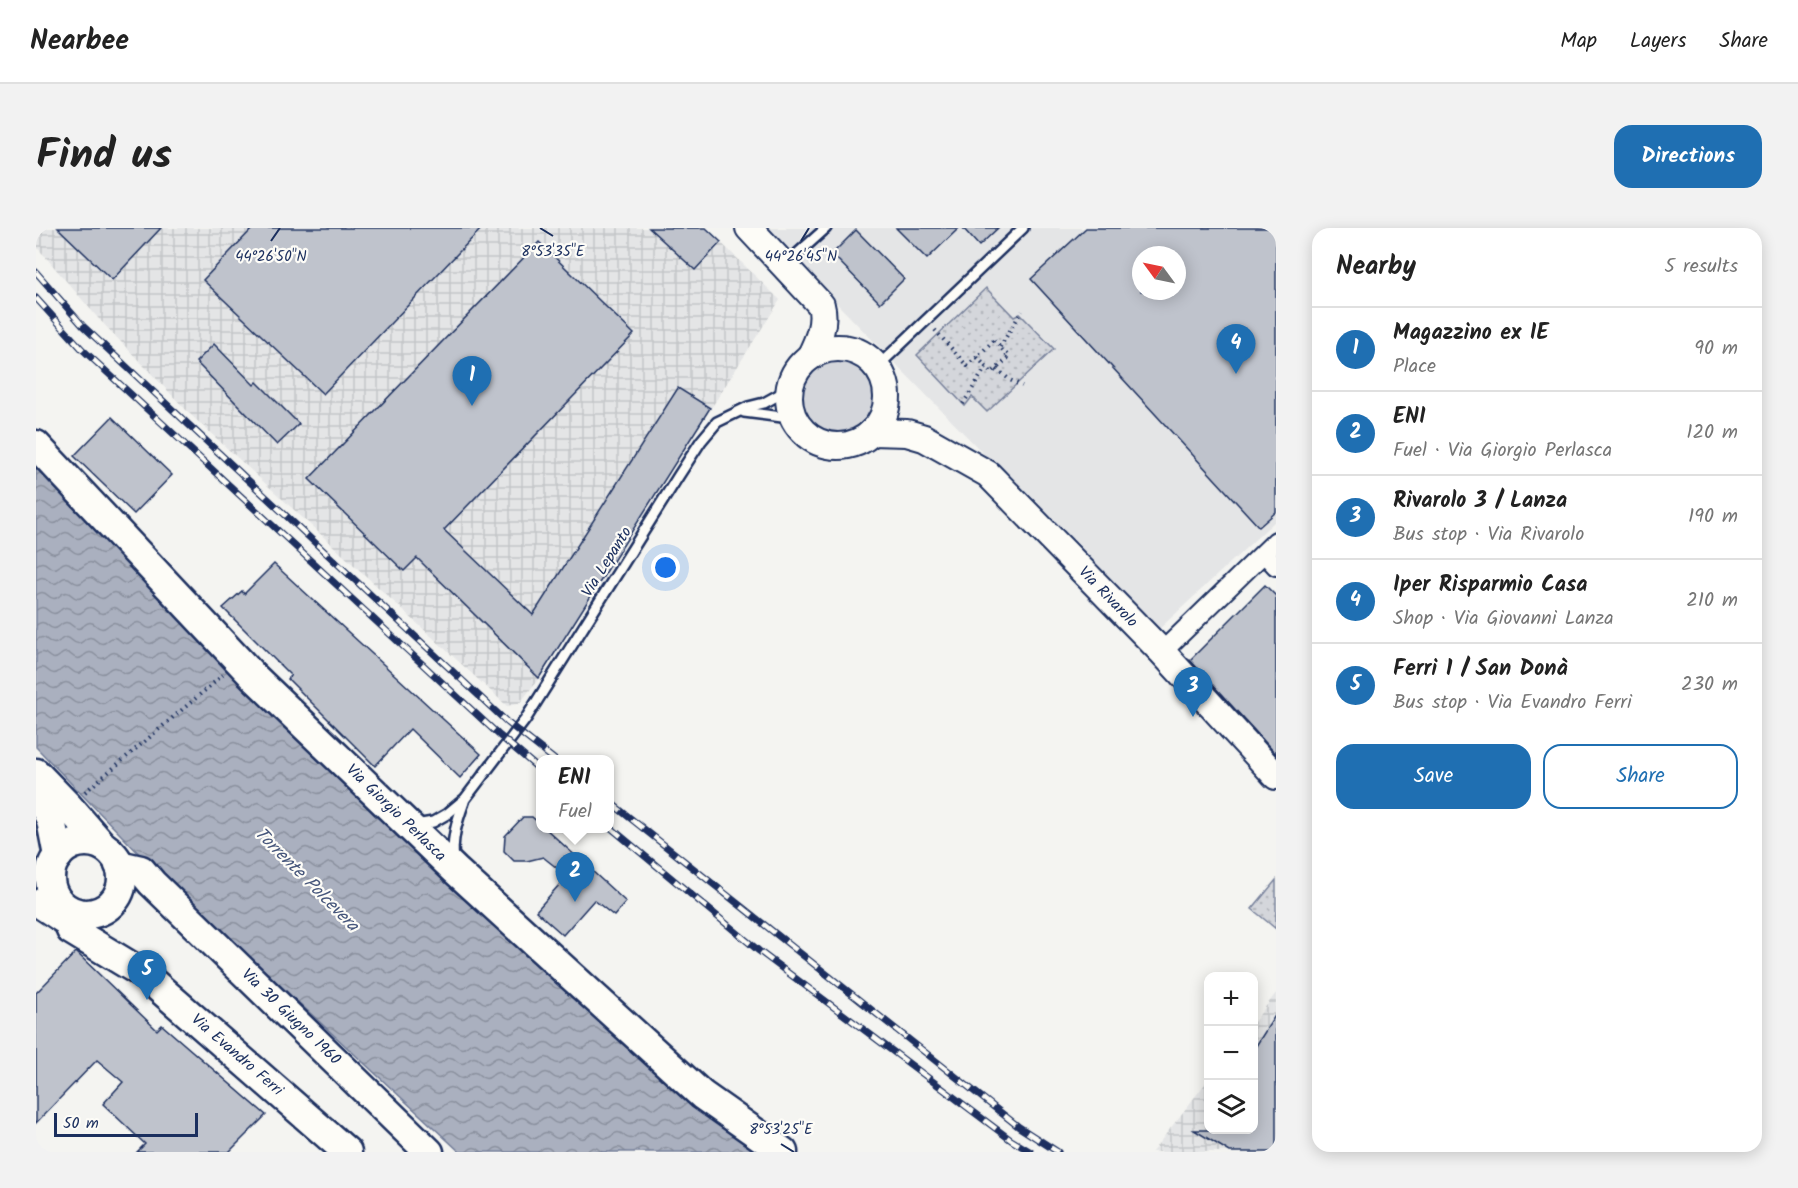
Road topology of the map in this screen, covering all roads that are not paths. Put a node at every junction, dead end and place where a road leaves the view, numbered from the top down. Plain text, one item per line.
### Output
1 (749, 228) edge
2 (826, 228) edge
3 (1023, 228) edge
4 (784, 266) junction
5 (823, 311) junction
6 (849, 349) junction
7 (810, 357) junction
8 (877, 367) junction
9 (791, 388) junction
10 (887, 396) junction
11 (739, 411) junction
12 (799, 426) junction
13 (872, 432) junction
14 (924, 438) junction
15 (36, 445) edge
16 (1272, 554) edge
17 (1162, 652) junction
18 (36, 773) edge
19 (1276, 776) edge
20 (36, 789) edge
21 (465, 799) junction
22 (408, 824) junction
23 (58, 856) junction
24 (111, 856) junction
25 (455, 870) junction
26 (152, 883) junction
27 (111, 902) junction
28 (53, 908) edge
29 (124, 961) junction
30 (347, 1152) edge
31 (429, 1152) edge
32 (783, 1152) edge

1 - 4 main road
2 - 4 lane
3 - 8 lane
4 - 5 main road
5 - 6 main road
5 - 7 main road
6 - 7 main road
6 - 8 main road
7 - 9 main road
8 - 10 main road, Via Rivarolo
9 - 11 lane
9 - 12 main road
10 - 13 main road
10 - 14 main road, Via Rivarolo
11 - 12 lane
11 - 21 lane, Via Lepanto
12 - 13 main road, Via Rivarolo
13 - 14 main road, Via Rivarolo
14 - 17 main road, Via Rivarolo
15 - 22 main road, Via Giorgio Perlasca
16 - 17 street
17 - 19 main road, Via Rivarolo
18 - 24 main road
20 - 23 main road
21 - 22 lane
21 - 25 lane
22 - 25 main road, Via Giorgio Perlasca
23 - 24 main road
23 - 28 main road
24 - 26 main road, Via 30 Giugno 1960
24 - 27 main road
25 - 32 main road, Via Giorgio Perlasca
26 - 27 main road
26 - 31 main road, Via 30 Giugno 1960
27 - 28 main road
27 - 29 main road
28 - 29 main road, Via Evandro Ferri
29 - 30 main road, Via Evandro Ferri

